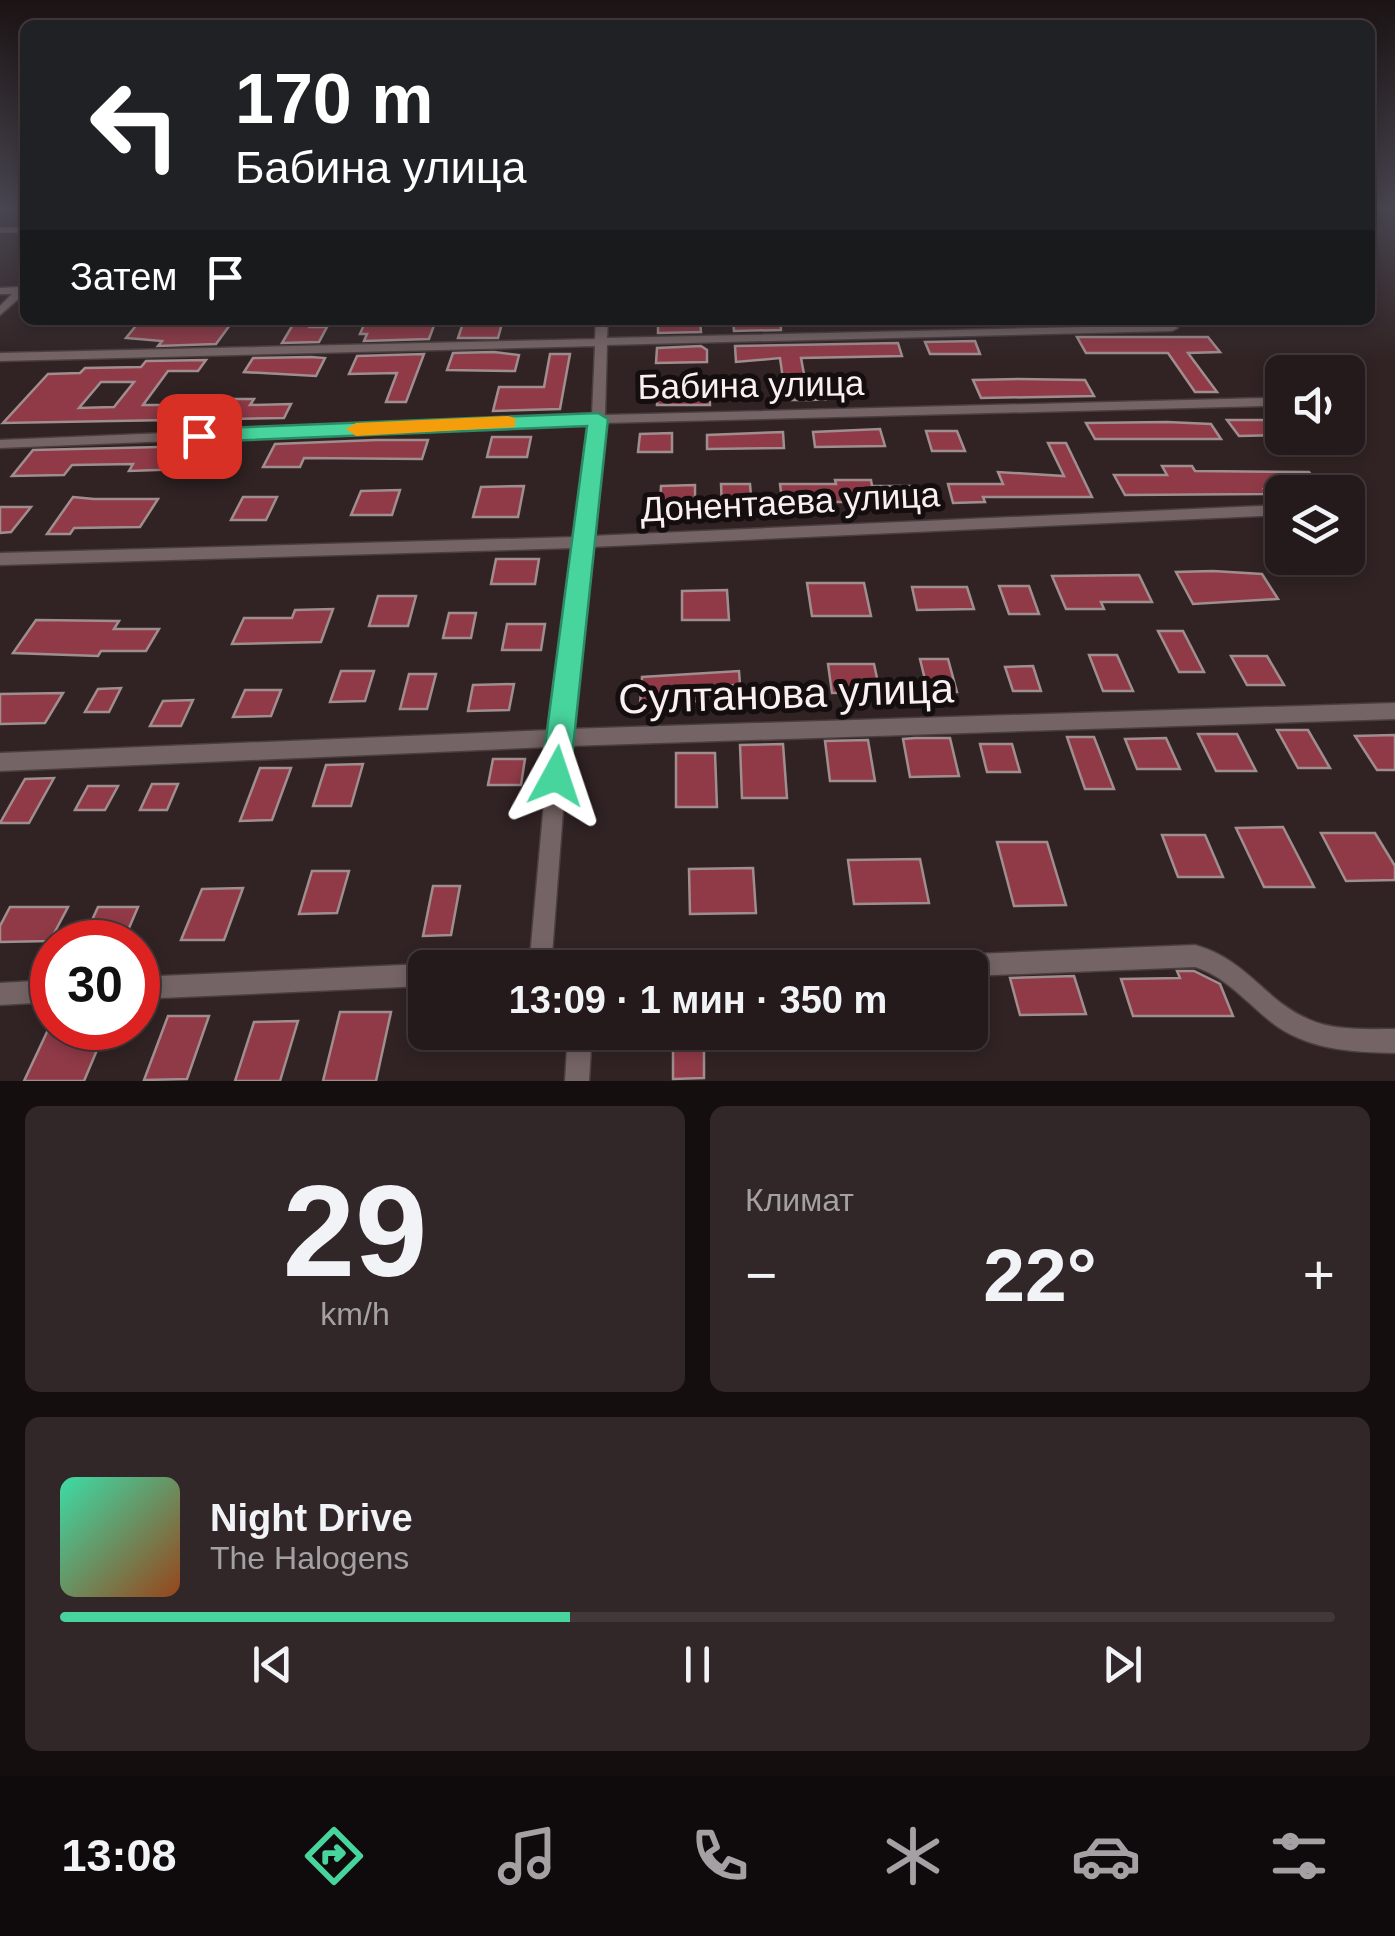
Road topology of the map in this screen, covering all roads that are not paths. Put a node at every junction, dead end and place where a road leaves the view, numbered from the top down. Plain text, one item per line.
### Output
1 (20, 293) edge
2 (0, 312) edge
3 (602, 325) edge
4 (1172, 328) dead end
5 (600, 345) junction
6 (0, 357) edge
7 (1264, 402) dead end
8 (598, 419) junction
9 (0, 444) edge
10 (1265, 511) edge
11 (585, 542) junction
12 (0, 559) edge
13 (1395, 711) edge
14 (559, 738) junction
15 (0, 762) edge
16 (541, 950) edge
17 (988, 964) edge
18 (408, 976) edge
19 (160, 987) edge
20 (30, 993) edge
21 (0, 994) edge
22 (1395, 1041) edge
23 (579, 1050) edge
24 (577, 1081) edge

1 - 2 street
3 - 5 street
4 - 5 street
5 - 6 street
5 - 8 street
7 - 8 street, Бабина улица
8 - 9 street, Бабина улица
8 - 11 street
10 - 11 street, Донентаева улица
11 - 12 street, Донентаева улица
11 - 14 street
13 - 14 street, Султанова улица
14 - 15 street, Султанова улица
14 - 16 street
17 - 22 street
18 - 19 street
20 - 21 street
23 - 24 street

